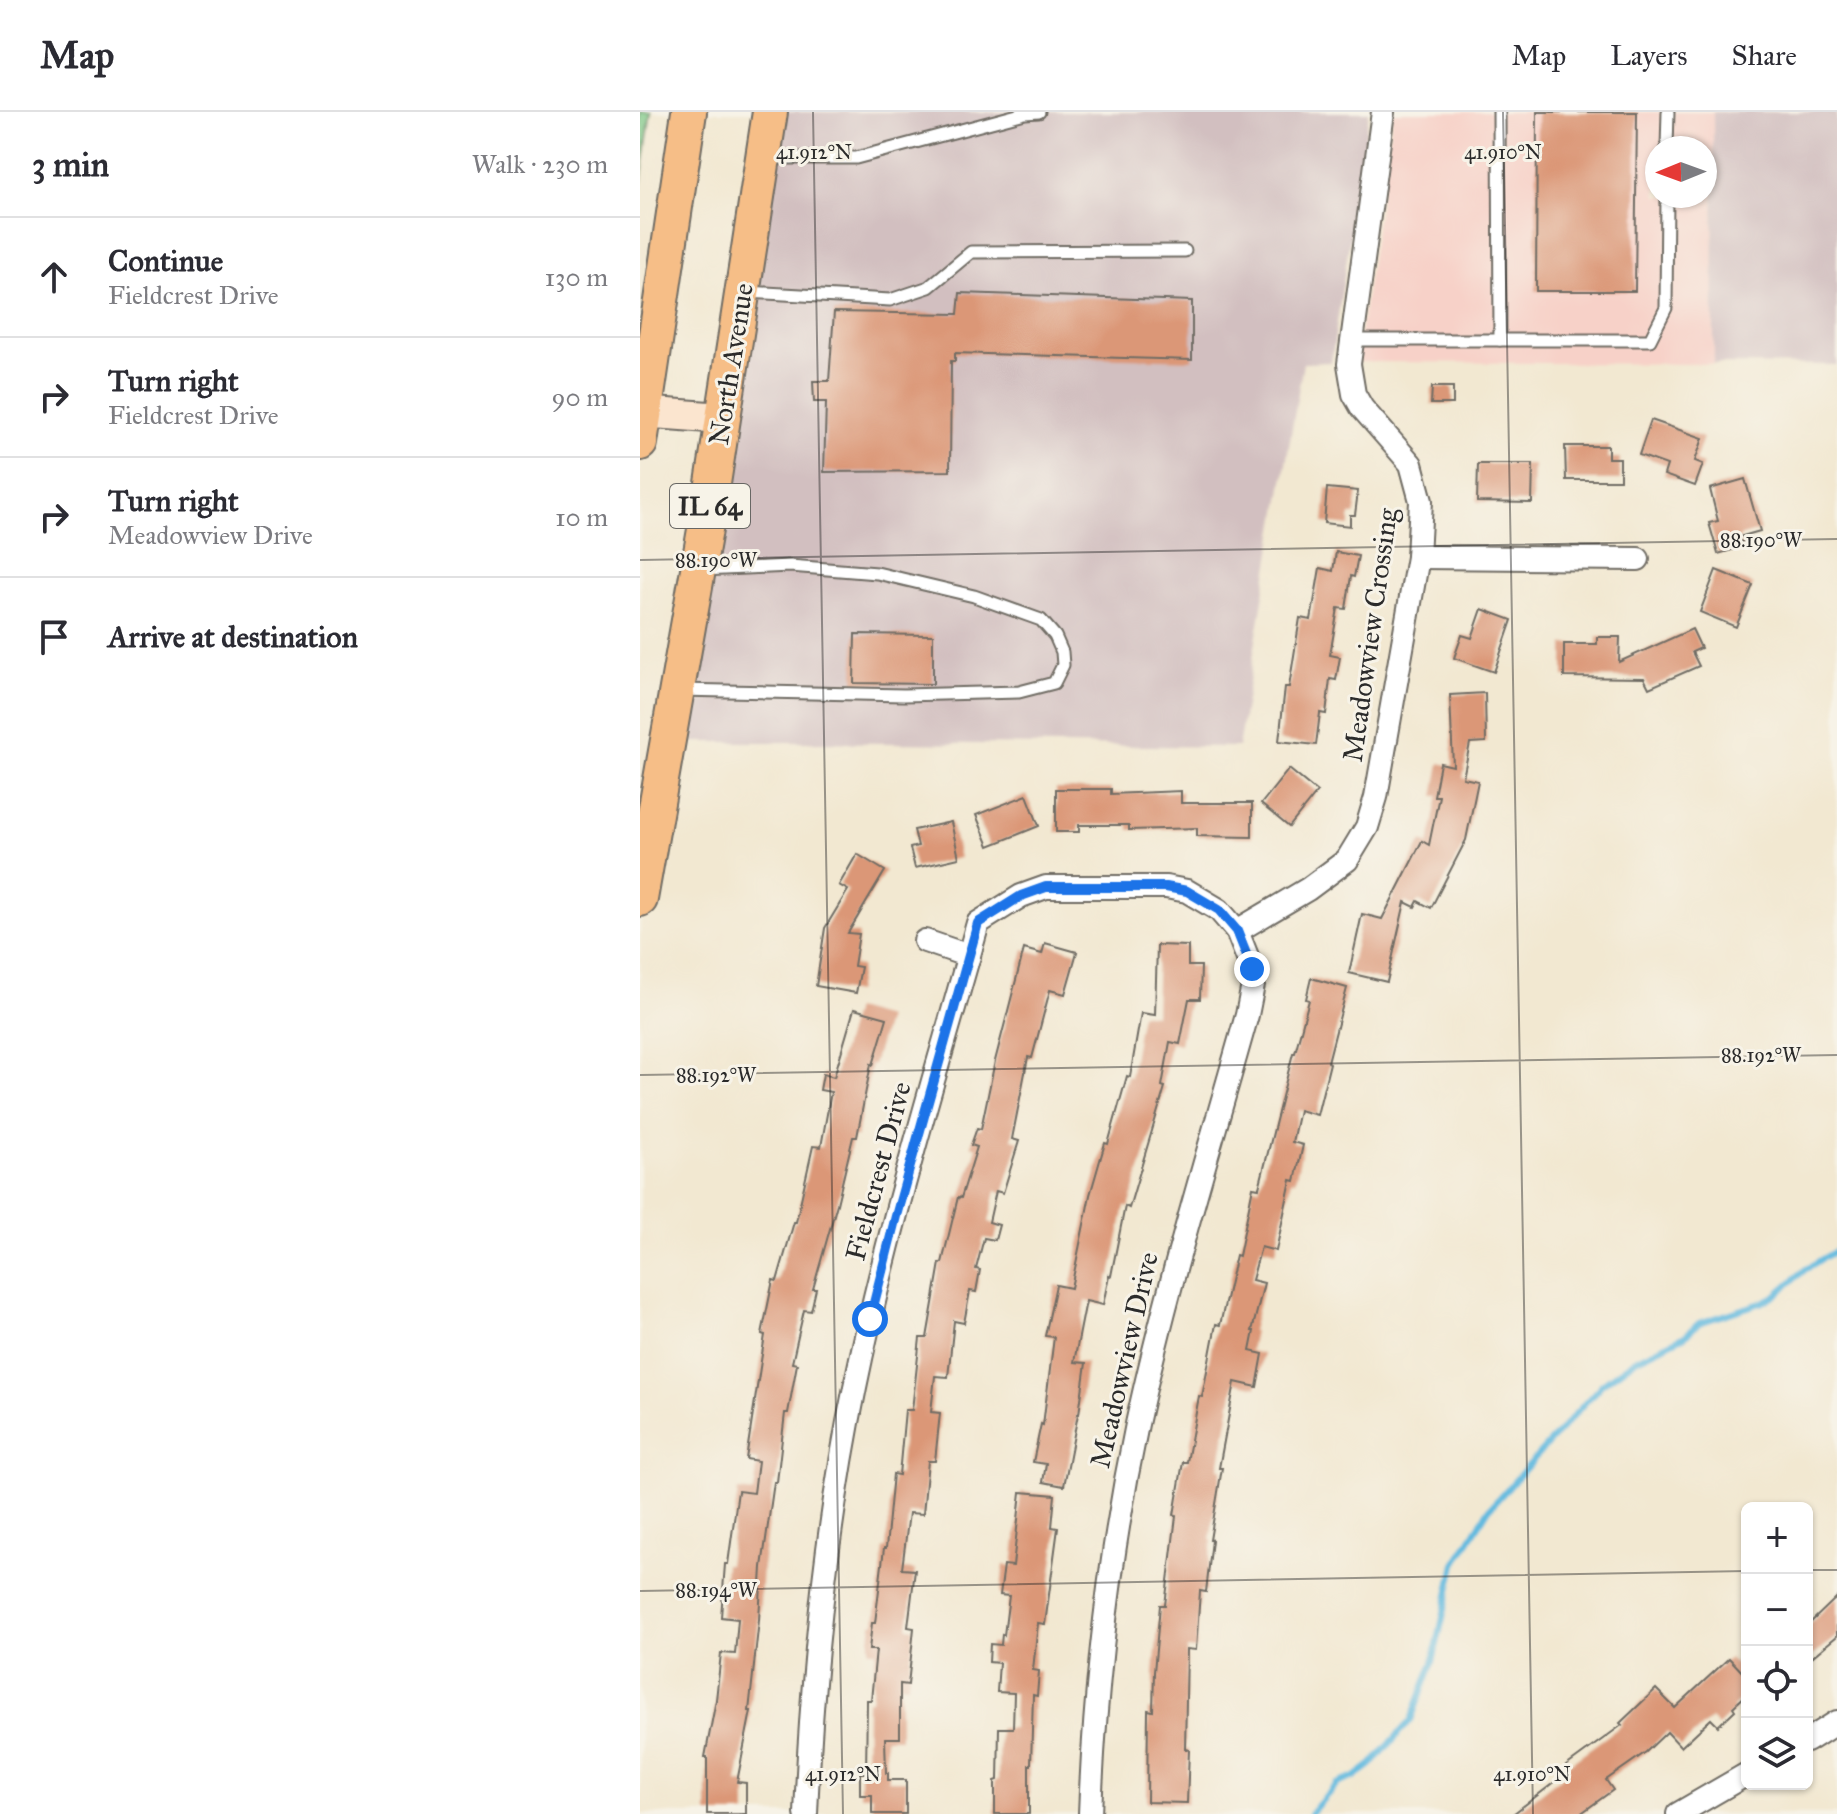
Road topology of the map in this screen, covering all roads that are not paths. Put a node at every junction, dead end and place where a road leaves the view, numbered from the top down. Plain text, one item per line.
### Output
1 (689, 112) edge
2 (770, 112) edge
3 (1039, 112) edge
4 (1383, 112) edge
5 (1499, 112) edge
6 (1668, 112) edge
7 (1667, 136) edge
8 (763, 158) junction
9 (1667, 208) edge
10 (1185, 251) dead end
11 (742, 292) junction
12 (1353, 340) junction
13 (1500, 340) junction
14 (723, 418) junction
15 (642, 423) edge
16 (1418, 557) junction
17 (1638, 559) dead end
18 (699, 570) junction
19 (678, 690) junction
20 (640, 899) edge
21 (1237, 931) junction
22 (925, 941) dead end
23 (969, 956) junction
24 (1837, 1722) edge
25 (1813, 1737) edge
26 (1741, 1777) edge
27 (806, 1814) edge
28 (1090, 1814) edge
29 (1678, 1814) edge

1 - 15 main road
2 - 8 main road, North Avenue / IL 64
3 - 8 lane
4 - 12 street, Meadowview Crossing
5 - 13 lane
6 - 7 lane
8 - 11 main road, North Avenue / IL 64
9 - 13 lane
10 - 11 lane
11 - 14 main road, North Avenue / IL 64
12 - 13 lane
12 - 16 street, Meadowview Crossing
14 - 15 street
14 - 18 main road, North Avenue / IL 64
16 - 17 street
16 - 21 street, Meadowview Crossing
18 - 19 main road, North Avenue / IL 64
18 - 19 lane
19 - 20 main road, North Avenue / IL 64
21 - 23 street, Fieldcrest Drive
21 - 28 street, Meadowview Drive
22 - 23 street
23 - 27 street, Fieldcrest Drive
24 - 25 street
26 - 29 street

